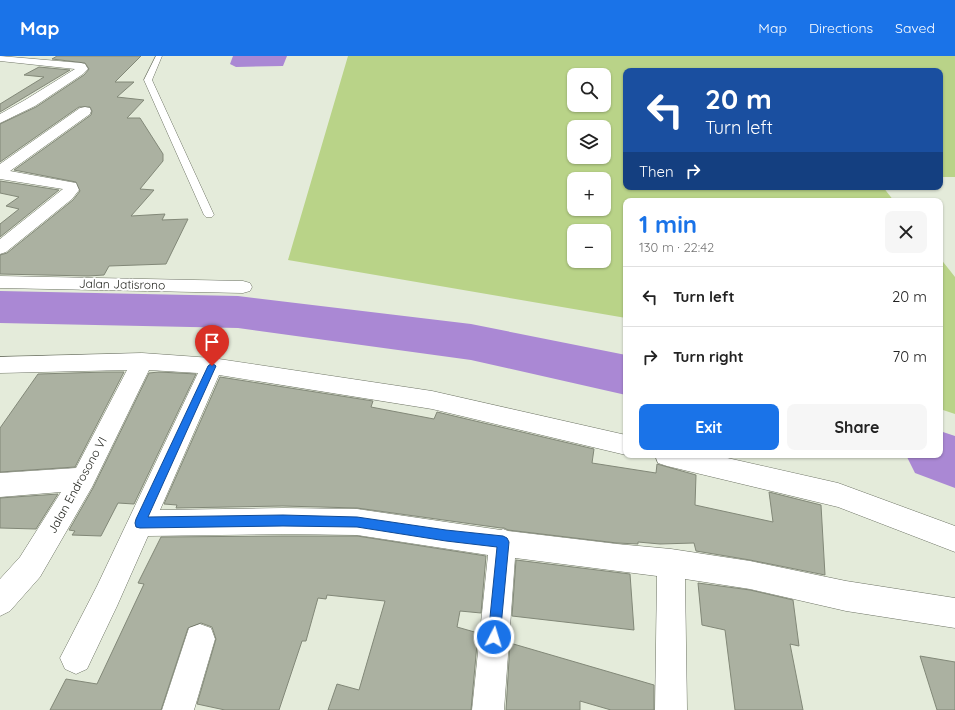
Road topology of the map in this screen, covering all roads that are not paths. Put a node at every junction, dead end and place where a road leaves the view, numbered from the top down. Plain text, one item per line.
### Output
1 (92, 56) edge
2 (160, 56) edge
3 (0, 58) edge
4 (81, 68) junction
5 (85, 111) dead end
6 (3, 116) edge
7 (0, 171) edge
8 (0, 174) edge
9 (209, 215) dead end
10 (0, 248) edge
11 (0, 282) edge
12 (244, 287) dead end
13 (142, 362) junction
14 (0, 365) edge
15 (212, 366) junction
16 (623, 444) edge
17 (680, 458) edge
18 (83, 479) junction
19 (0, 485) edge
20 (140, 523) junction
21 (955, 539) edge
22 (503, 542) junction
23 (671, 563) junction
24 (0, 601) edge
25 (955, 613) edge
26 (200, 639) dead end
27 (76, 658) dead end
28 (178, 710) edge
29 (488, 710) edge
30 (671, 710) edge

1 - 4 street
2 - 9 lane
3 - 4 street
4 - 6 street
5 - 7 street
8 - 10 street
11 - 12 street, Jalan Jatisrono
13 - 14 street
13 - 15 street
13 - 18 street, Jalan Endrosono VI
15 - 16 street
15 - 20 street
17 - 21 street
18 - 19 street
18 - 24 street, Jalan Endrosono VI
20 - 22 street
20 - 27 street
22 - 23 street
22 - 29 street
23 - 25 street
23 - 30 street
26 - 28 street

